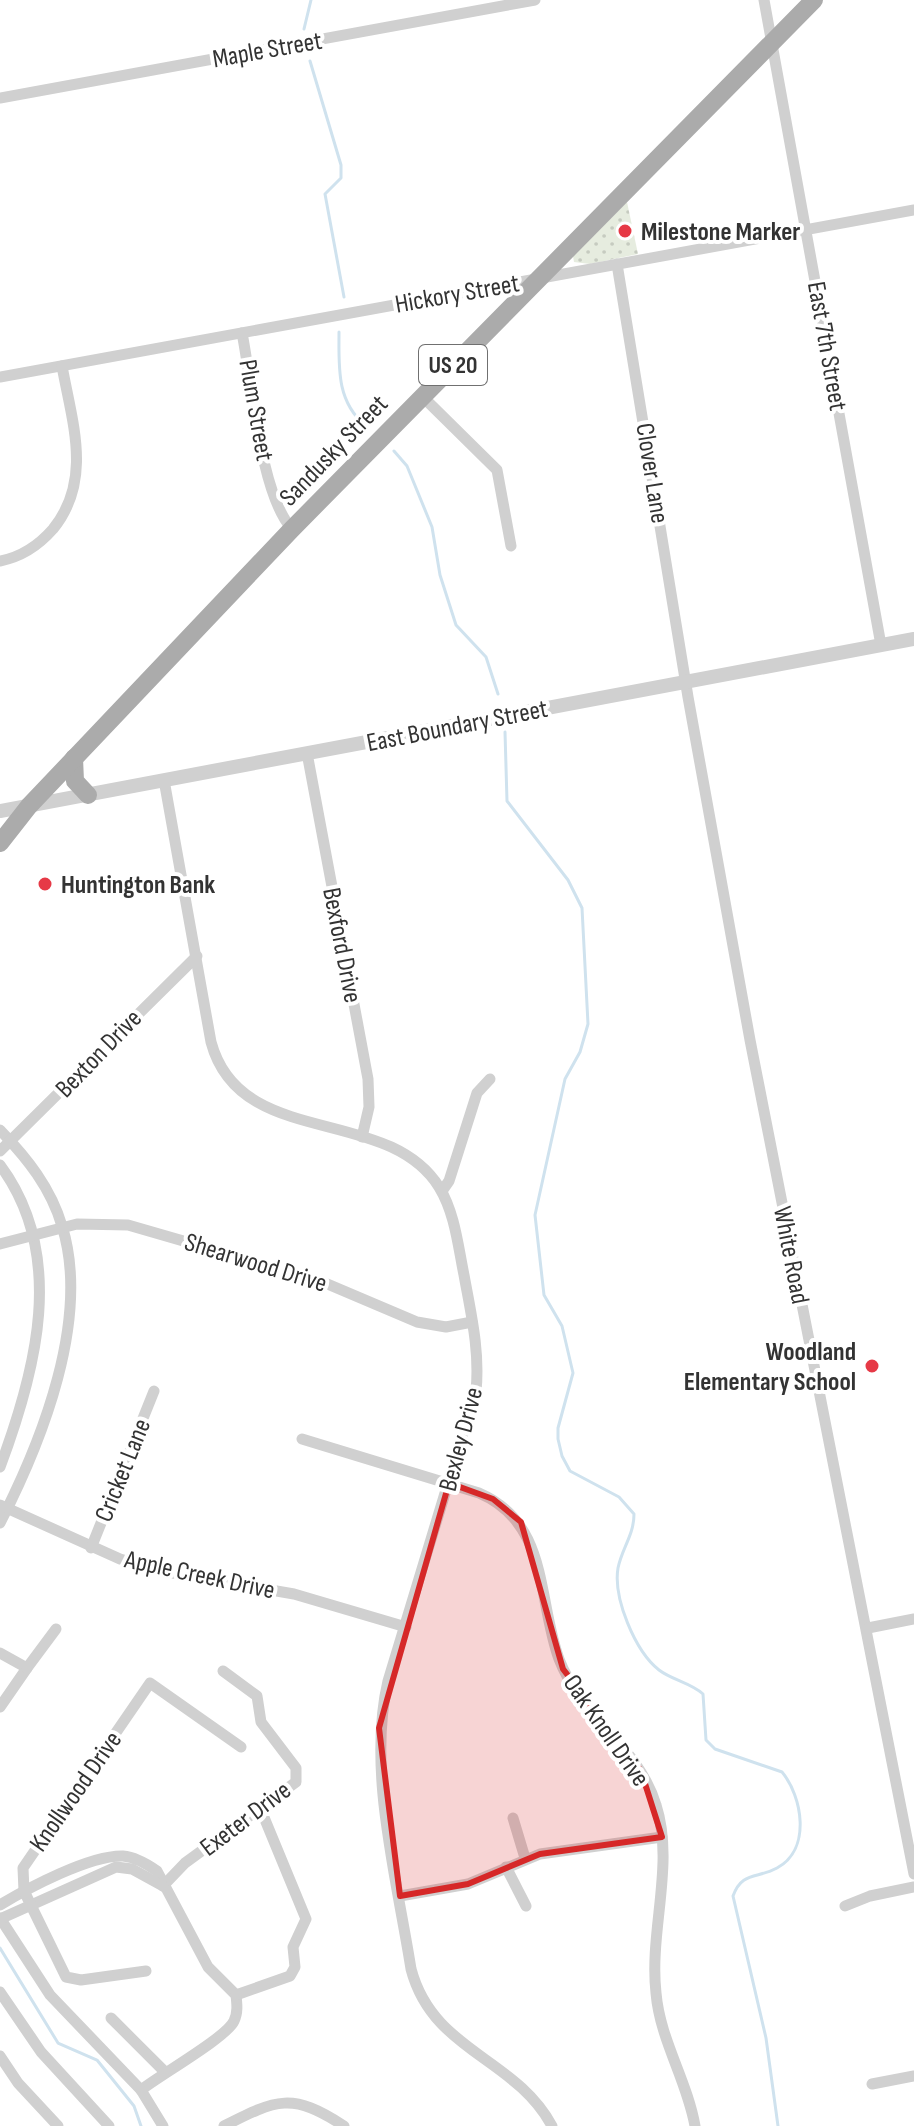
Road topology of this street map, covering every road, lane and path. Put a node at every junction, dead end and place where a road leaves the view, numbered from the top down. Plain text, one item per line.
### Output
1 (535, 0) edge
2 (764, 0) edge
3 (814, 0) edge
4 (772, 42) junction
5 (0, 98) edge
6 (914, 210) edge
7 (806, 230) junction
8 (617, 264) junction
9 (539, 278) junction
10 (242, 333) junction
11 (62, 366) junction
12 (0, 377) edge
13 (422, 396) junction
14 (292, 529) junction
15 (511, 546) dead end
16 (0, 561) edge
17 (914, 639) edge
18 (881, 645) junction
19 (686, 682) junction
20 (307, 753) junction
21 (74, 758) junction
22 (164, 780) junction
23 (88, 795) junction
24 (29, 806) junction
25 (0, 811) edge
26 (0, 825) edge
27 (0, 843) edge
28 (197, 956) junction
29 (490, 1079) dead end
30 (0, 1130) edge
31 (362, 1137) junction
32 (11, 1141) junction
33 (0, 1151) edge
34 (0, 1165) edge
35 (442, 1191) junction
36 (63, 1227) junction
37 (34, 1233) junction
38 (0, 1244) edge
39 (472, 1322) junction
40 (154, 1391) dead end
41 (302, 1439) dead end
42 (0, 1467) edge
43 (449, 1483) junction
44 (4, 1507) edge
45 (0, 1523) edge
46 (91, 1548) junction
47 (914, 1619) edge
48 (406, 1627) junction
49 (868, 1628) junction
50 (56, 1629) dead end
51 (0, 1653) edge
52 (27, 1668) junction
53 (223, 1671) dead end
54 (0, 1707) edge
55 (241, 1747) dead end
56 (261, 1810) junction
57 (513, 1818) dead end
58 (662, 1837) junction
59 (525, 1858) junction
60 (506, 1867) junction
61 (914, 1874) edge
62 (163, 1886) junction
63 (914, 1887) edge
64 (24, 1891) junction
65 (400, 1896) junction
66 (0, 1905) edge
67 (31, 1905) junction
68 (526, 1906) dead end
69 (845, 1906) dead end
70 (0, 1918) edge
71 (146, 1971) dead end
72 (0, 1992) edge
73 (236, 1995) junction
74 (111, 2018) dead end
75 (0, 2056) edge
76 (165, 2072) junction
77 (914, 2076) edge
78 (872, 2084) dead end
79 (141, 2090) junction
80 (58, 2126) edge
81 (109, 2126) edge
82 (163, 2126) edge
83 (224, 2126) edge
84 (344, 2126) edge
85 (552, 2126) edge
86 (695, 2126) edge

1 - 5 street, Maple Street
2 - 4 street, East 7th Street
3 - 4 main road, Sandusky Street / US 20
4 - 7 street, East 7th Street
4 - 9 main road, Sandusky Street / US 20
6 - 7 street, Hickory Street
7 - 8 street, Hickory Street
7 - 18 street, East 7th Street
8 - 9 street, Hickory Street
8 - 19 street, Clover Lane
9 - 10 street, Hickory Street
9 - 13 main road, Sandusky Street / US 20
10 - 11 street, Hickory Street
10 - 14 street, Plum Street
11 - 12 street, Hickory Street
11 - 16 street
13 - 14 main road, Sandusky Street / US 20
13 - 15 street
14 - 21 main road, Sandusky Street / US 20
17 - 18 street, East Boundary Street
18 - 19 street, East Boundary Street
19 - 20 street, East Boundary Street
19 - 49 street, White Road
20 - 22 street, East Boundary Street
20 - 31 street, Bexford Drive
21 - 23 main road
21 - 24 main road, Sandusky Street / US 20
22 - 23 street, East Boundary Street
22 - 28 street, Bexley Drive
23 - 24 street, East Boundary Street
24 - 25 street, East Boundary Street
24 - 26 main road, Sandusky Street / US 20
24 - 27 main road, Sandusky Street / US 20
28 - 31 street, Bexley Drive
28 - 32 street, Bexton Drive
29 - 35 street
30 - 32 street
31 - 35 street, Bexley Drive
32 - 33 street, Bexton Drive
32 - 36 street
34 - 37 street
35 - 39 street, Bexley Drive
36 - 37 street, Shearwood Drive
36 - 39 street, Shearwood Drive
36 - 44 street
37 - 38 street, Shearwood Drive
37 - 42 street
39 - 43 street, Bexley Drive
40 - 46 street, Cricket Lane
41 - 43 street, Oak Knoll Drive
43 - 48 street, Bexley Drive
43 - 58 street, Oak Knoll Drive
44 - 45 street
44 - 46 street, Apple Creek Drive
46 - 48 street, Apple Creek Drive
47 - 49 street
48 - 65 street, Bexley Drive
49 - 61 street, White Road
50 - 52 street
51 - 52 street
52 - 54 street
53 - 56 street, Exeter Drive
55 - 64 street, Knollwood Drive
56 - 62 street, Exeter Drive
56 - 73 street
57 - 59 street
58 - 59 street
58 - 86 street, Oak Knoll Drive
59 - 60 street
60 - 65 street
60 - 68 street
62 - 64 street
62 - 67 street
62 - 73 street
63 - 69 street
64 - 66 street
64 - 67 street
65 - 85 street, Bexley Drive
67 - 70 street
67 - 71 street
70 - 79 street
72 - 81 street
73 - 76 street
74 - 76 street
75 - 80 street
76 - 79 street
77 - 78 street
79 - 82 street
83 - 84 street

